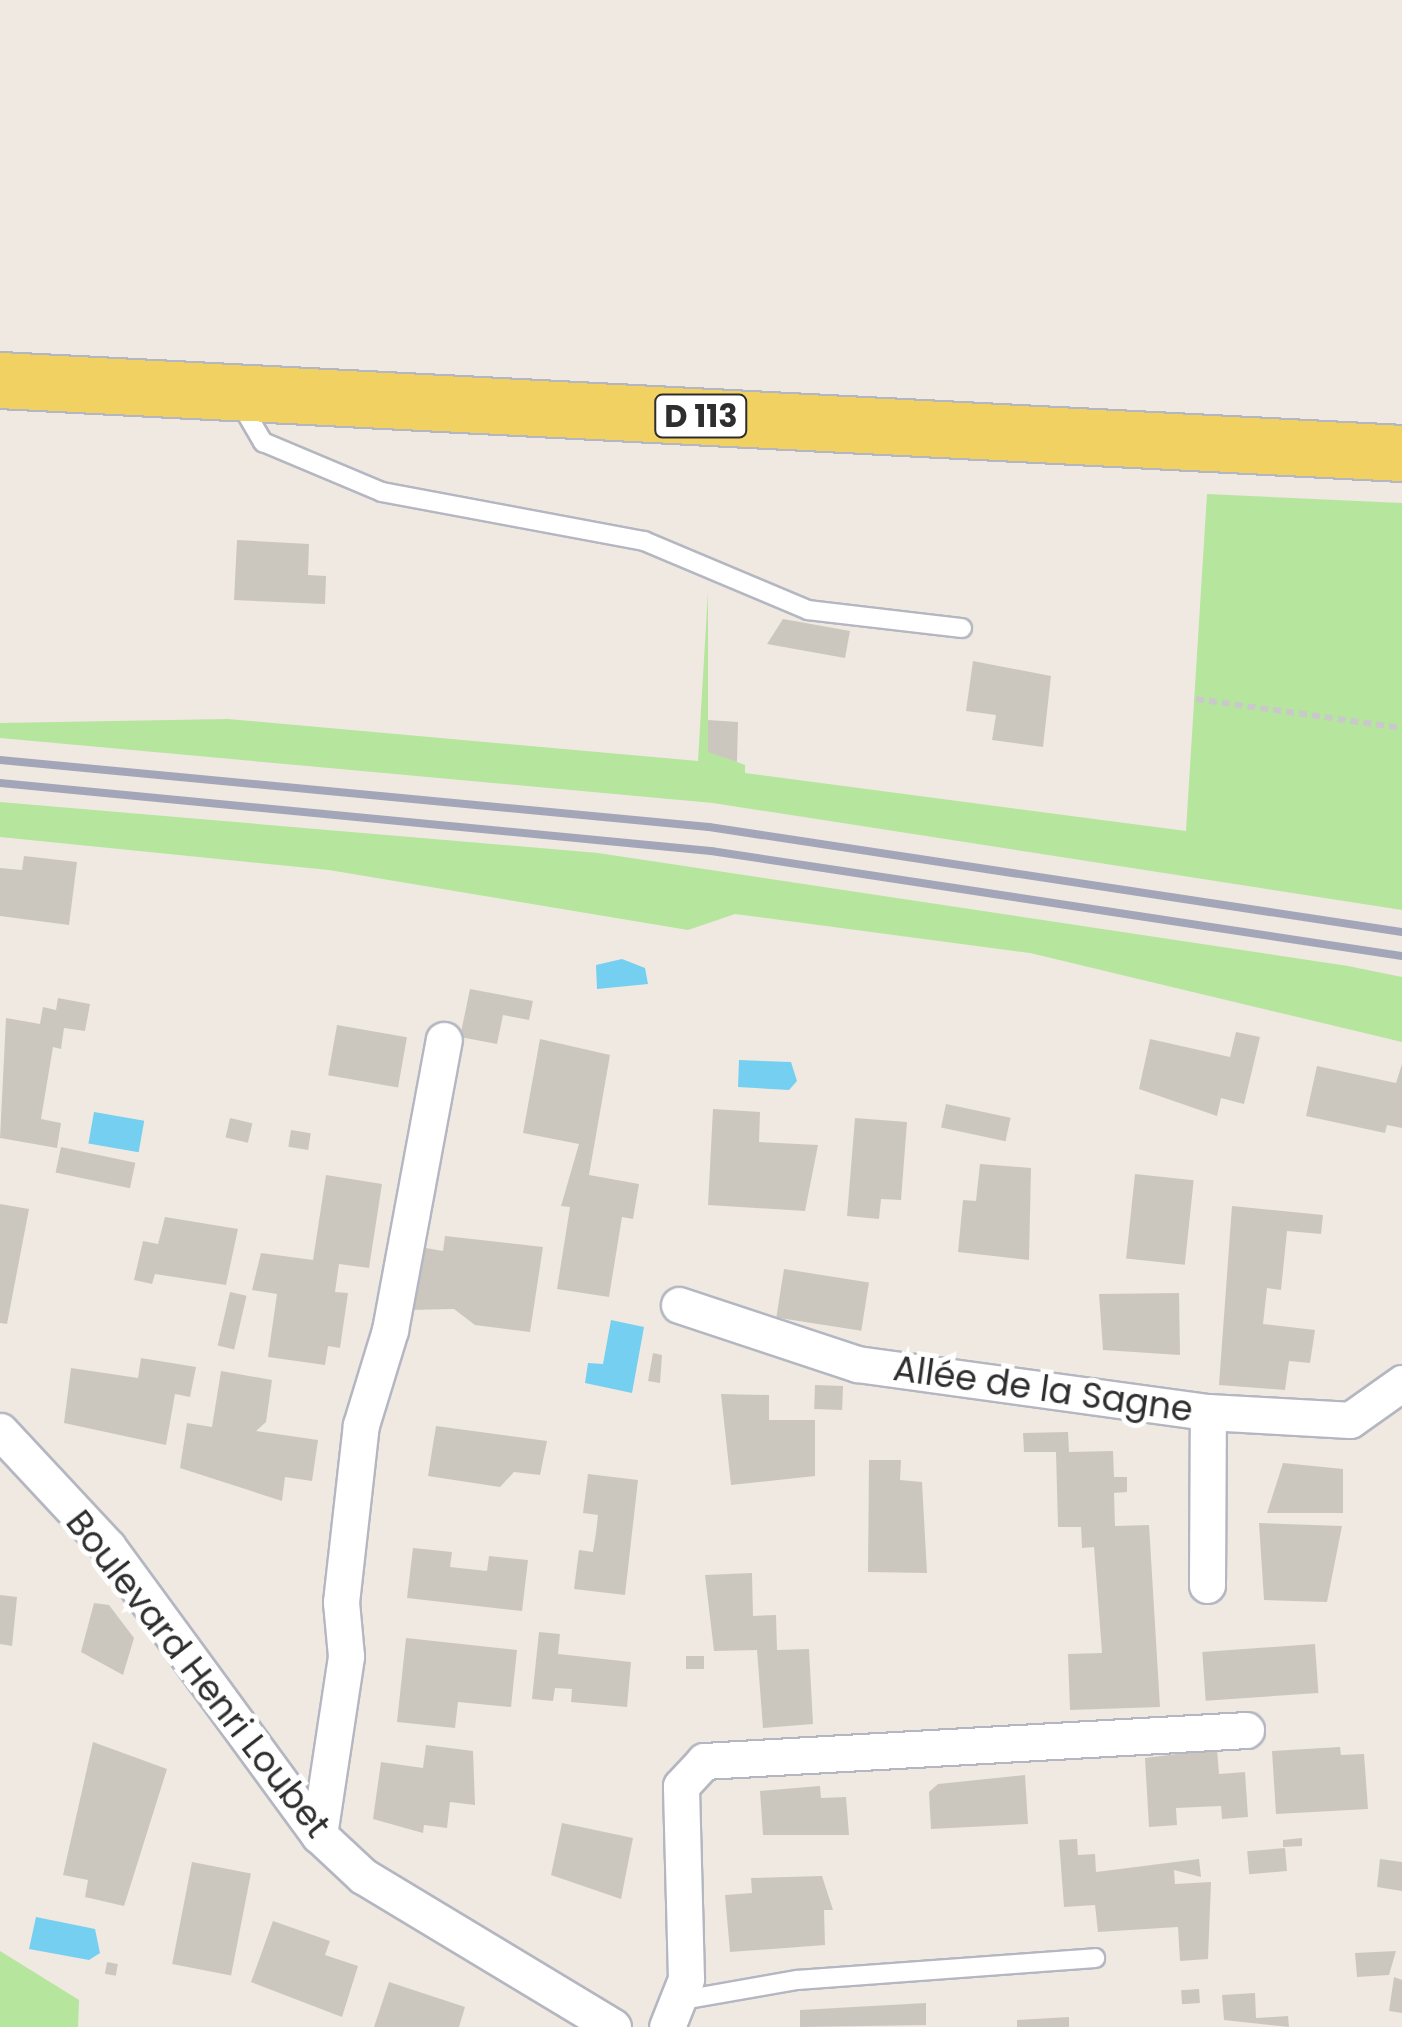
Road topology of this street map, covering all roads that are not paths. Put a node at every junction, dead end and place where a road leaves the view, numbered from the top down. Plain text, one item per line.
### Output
1 (0, 380) edge
2 (234, 392) junction
3 (1402, 453) edge
4 (962, 628) dead end
5 (444, 1040) dead end
6 (679, 1305) dead end
7 (1402, 1383) edge
8 (1208, 1412) junction
9 (0, 1431) edge
10 (1207, 1585) dead end
11 (1246, 1730) dead end
12 (319, 1836) junction
13 (1095, 1958) dead end
14 (675, 2014) edge
15 (613, 2027) edge

1 - 2 main road, D 113
2 - 3 main road, D 113
2 - 4 lane
5 - 12 street
6 - 8 street, Allée de la Sagne
7 - 8 street, Allée de la Sagne
8 - 10 street
9 - 12 street, Boulevard Henri Loubet
11 - 14 street
12 - 15 street, Boulevard Henri Loubet
13 - 14 lane

